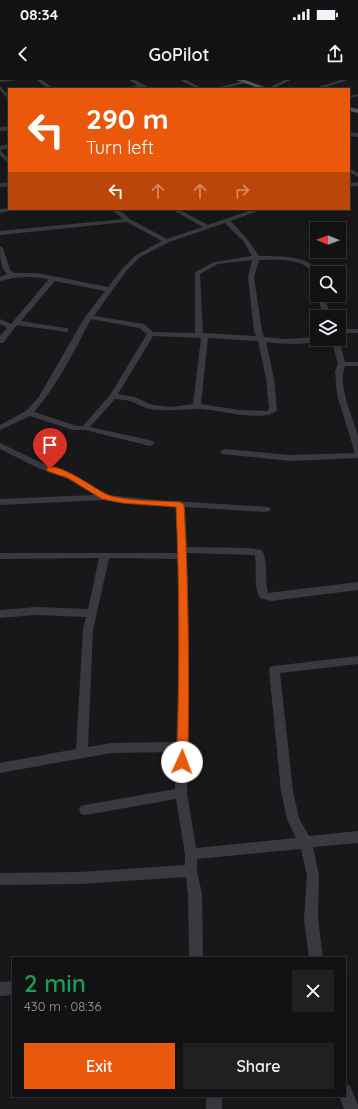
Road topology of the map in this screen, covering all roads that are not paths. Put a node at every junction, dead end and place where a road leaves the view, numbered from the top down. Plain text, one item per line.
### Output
1 (16, 80) edge
2 (39, 80) edge
3 (131, 80) edge
4 (182, 80) edge
5 (289, 80) edge
6 (346, 80) edge
7 (0, 81) edge
8 (242, 81) edge
9 (142, 85) junction
10 (0, 88) edge
11 (51, 88) edge
12 (131, 88) edge
13 (148, 88) edge
14 (200, 88) edge
15 (218, 88) edge
16 (264, 88) edge
17 (269, 88) edge
18 (318, 88) edge
19 (8, 98) edge
20 (0, 152) edge
21 (8, 161) edge
22 (115, 210) edge
23 (176, 210) edge
24 (255, 210) edge
25 (128, 220) junction
26 (227, 220) junction
27 (208, 227) junction
28 (0, 233) edge
29 (167, 241) junction
30 (0, 248) edge
31 (256, 258) junction
32 (310, 266) edge
33 (12, 275) junction
34 (0, 279) edge
35 (53, 279) junction
36 (110, 290) junction
37 (88, 317) junction
38 (0, 321) edge
39 (14, 325) junction
40 (65, 330) dead end
41 (346, 331) edge
42 (358, 331) edge
43 (151, 334) junction
44 (202, 336) junction
45 (310, 339) edge
46 (262, 340) junction
47 (0, 341) edge
48 (337, 346) edge
49 (342, 364) junction
50 (358, 364) edge
51 (113, 396) junction
52 (197, 406) junction
53 (29, 413) junction
54 (0, 428) edge
55 (85, 428) junction
56 (150, 443) dead end
57 (0, 446) edge
58 (358, 451) edge
59 (224, 452) dead end
60 (358, 454) edge
61 (105, 497) junction
62 (0, 502) edge
63 (180, 505) junction
64 (266, 509) dead end
65 (182, 553) junction
66 (0, 556) edge
67 (105, 556) junction
68 (358, 586) edge
69 (91, 613) junction
70 (0, 614) edge
71 (358, 660) edge
72 (183, 746) junction
73 (82, 752) junction
74 (0, 768) edge
75 (181, 793) junction
76 (85, 810) dead end
77 (358, 837) edge
78 (306, 842) junction
79 (191, 854) junction
80 (191, 871) junction
81 (0, 879) edge
82 (196, 957) edge
83 (316, 957) edge
84 (12, 988) edge
85 (0, 989) edge
86 (346, 1094) edge
87 (214, 1097) edge
88 (214, 1109) edge
89 (352, 1109) edge

1 - 7 street
2 - 11 street
3 - 9 street
4 - 14 street
5 - 17 street
6 - 18 street
8 - 15 street
8 - 16 main road
9 - 12 street
9 - 13 street
10 - 19 street
20 - 21 street
22 - 25 street
23 - 27 street
24 - 26 street
25 - 28 street
25 - 29 street
26 - 27 street
26 - 31 street
27 - 29 street
29 - 36 street
30 - 33 street
31 - 32 street
31 - 44 street
31 - 46 street
33 - 34 street
33 - 35 street
35 - 36 street
35 - 39 street
36 - 37 street
37 - 43 street
37 - 53 street
38 - 39 street
39 - 40 street
39 - 47 street
41 - 42 street
43 - 44 street
43 - 51 street
44 - 46 street
44 - 52 street
45 - 46 street
46 - 52 street
48 - 49 street
49 - 50 street
49 - 58 street
51 - 52 street
51 - 55 street
53 - 54 street
53 - 55 street
55 - 56 street
57 - 61 street
59 - 60 street
61 - 62 street
61 - 63 street
63 - 64 street
63 - 65 street
65 - 67 street
65 - 68 street
65 - 72 street
66 - 67 street
67 - 69 street
69 - 70 street
69 - 73 street
71 - 78 street
72 - 73 street
72 - 75 street
73 - 74 street
75 - 76 street
75 - 79 street
77 - 78 street
78 - 79 street
78 - 83 street
79 - 80 street
80 - 81 street
80 - 82 street
84 - 85 street
86 - 89 street
87 - 88 street

